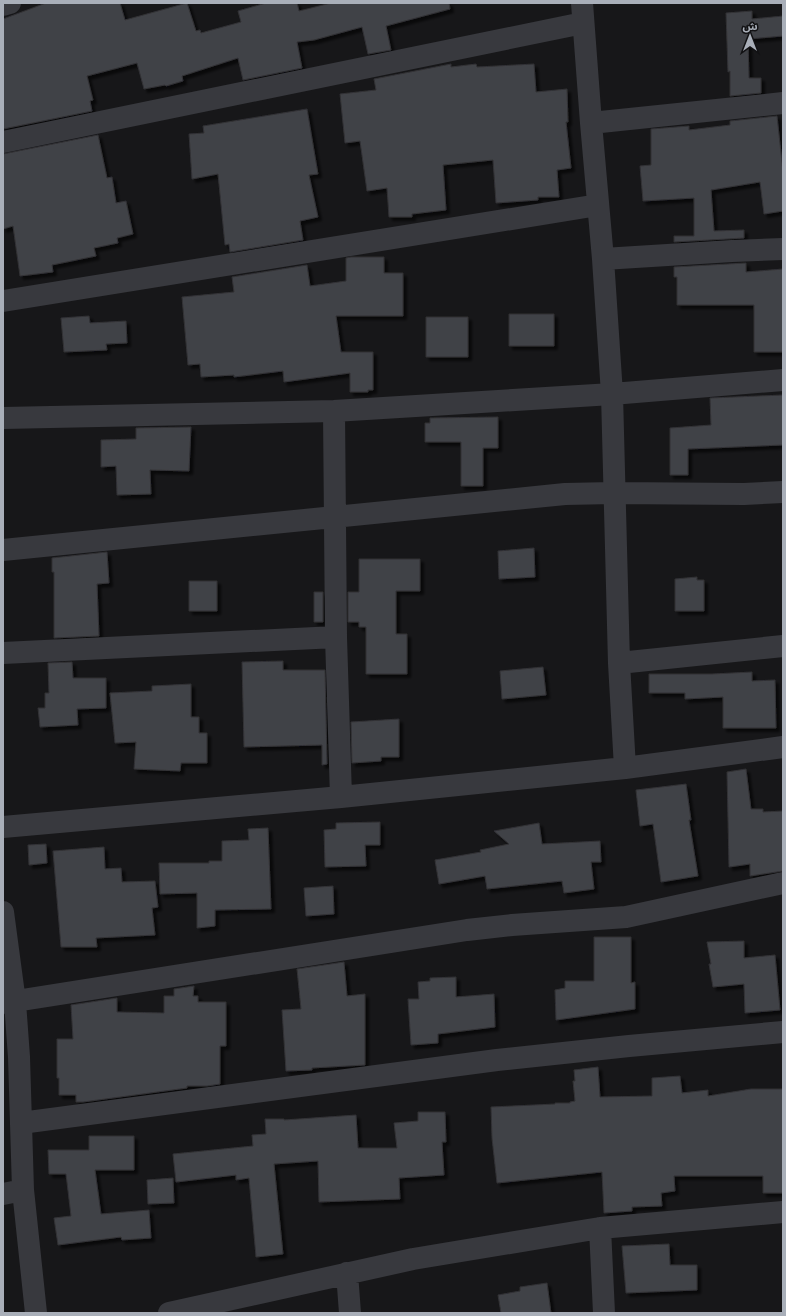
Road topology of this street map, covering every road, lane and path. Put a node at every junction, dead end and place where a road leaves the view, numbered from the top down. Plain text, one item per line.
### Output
1 (10, 3) edge
2 (3, 5) edge
3 (583, 13) edge
4 (783, 103) edge
5 (591, 123) junction
6 (3, 142) edge
7 (598, 205) junction
8 (783, 249) edge
9 (603, 259) junction
10 (3, 301) edge
11 (783, 380) edge
12 (612, 394) junction
13 (334, 411) junction
14 (3, 418) edge
15 (783, 492) edge
16 (613, 493) junction
17 (334, 517) junction
18 (3, 550) edge
19 (336, 637) junction
20 (783, 646) edge
21 (3, 653) edge
22 (619, 663) junction
23 (783, 747) edge
24 (625, 768) junction
25 (341, 797) junction
26 (3, 827) edge
27 (783, 883) edge
28 (3, 912) edge
29 (9, 1002) edge
30 (783, 1032) edge
31 (21, 1123) junction
32 (13, 1192) edge
33 (783, 1212) edge
34 (600, 1228) junction
35 (347, 1273) junction
36 (36, 1313) edge
37 (169, 1313) edge
38 (350, 1313) edge
39 (604, 1313) edge

1 - 2 street
3 - 5 street
3 - 6 street
4 - 5 street
5 - 7 street
7 - 9 street
7 - 10 street
8 - 9 street
9 - 12 street
11 - 12 street
12 - 13 street
12 - 16 street
13 - 14 street
13 - 17 street
15 - 16 street
16 - 17 street
16 - 22 street
17 - 18 street
17 - 19 street
19 - 21 street
19 - 25 street
20 - 22 street
22 - 24 street
23 - 24 street
24 - 25 street
25 - 26 street
27 - 29 street
28 - 29 street
29 - 31 street
30 - 31 street
31 - 32 street
32 - 36 street
33 - 34 street
34 - 35 street
34 - 39 street
35 - 37 street
35 - 38 street

